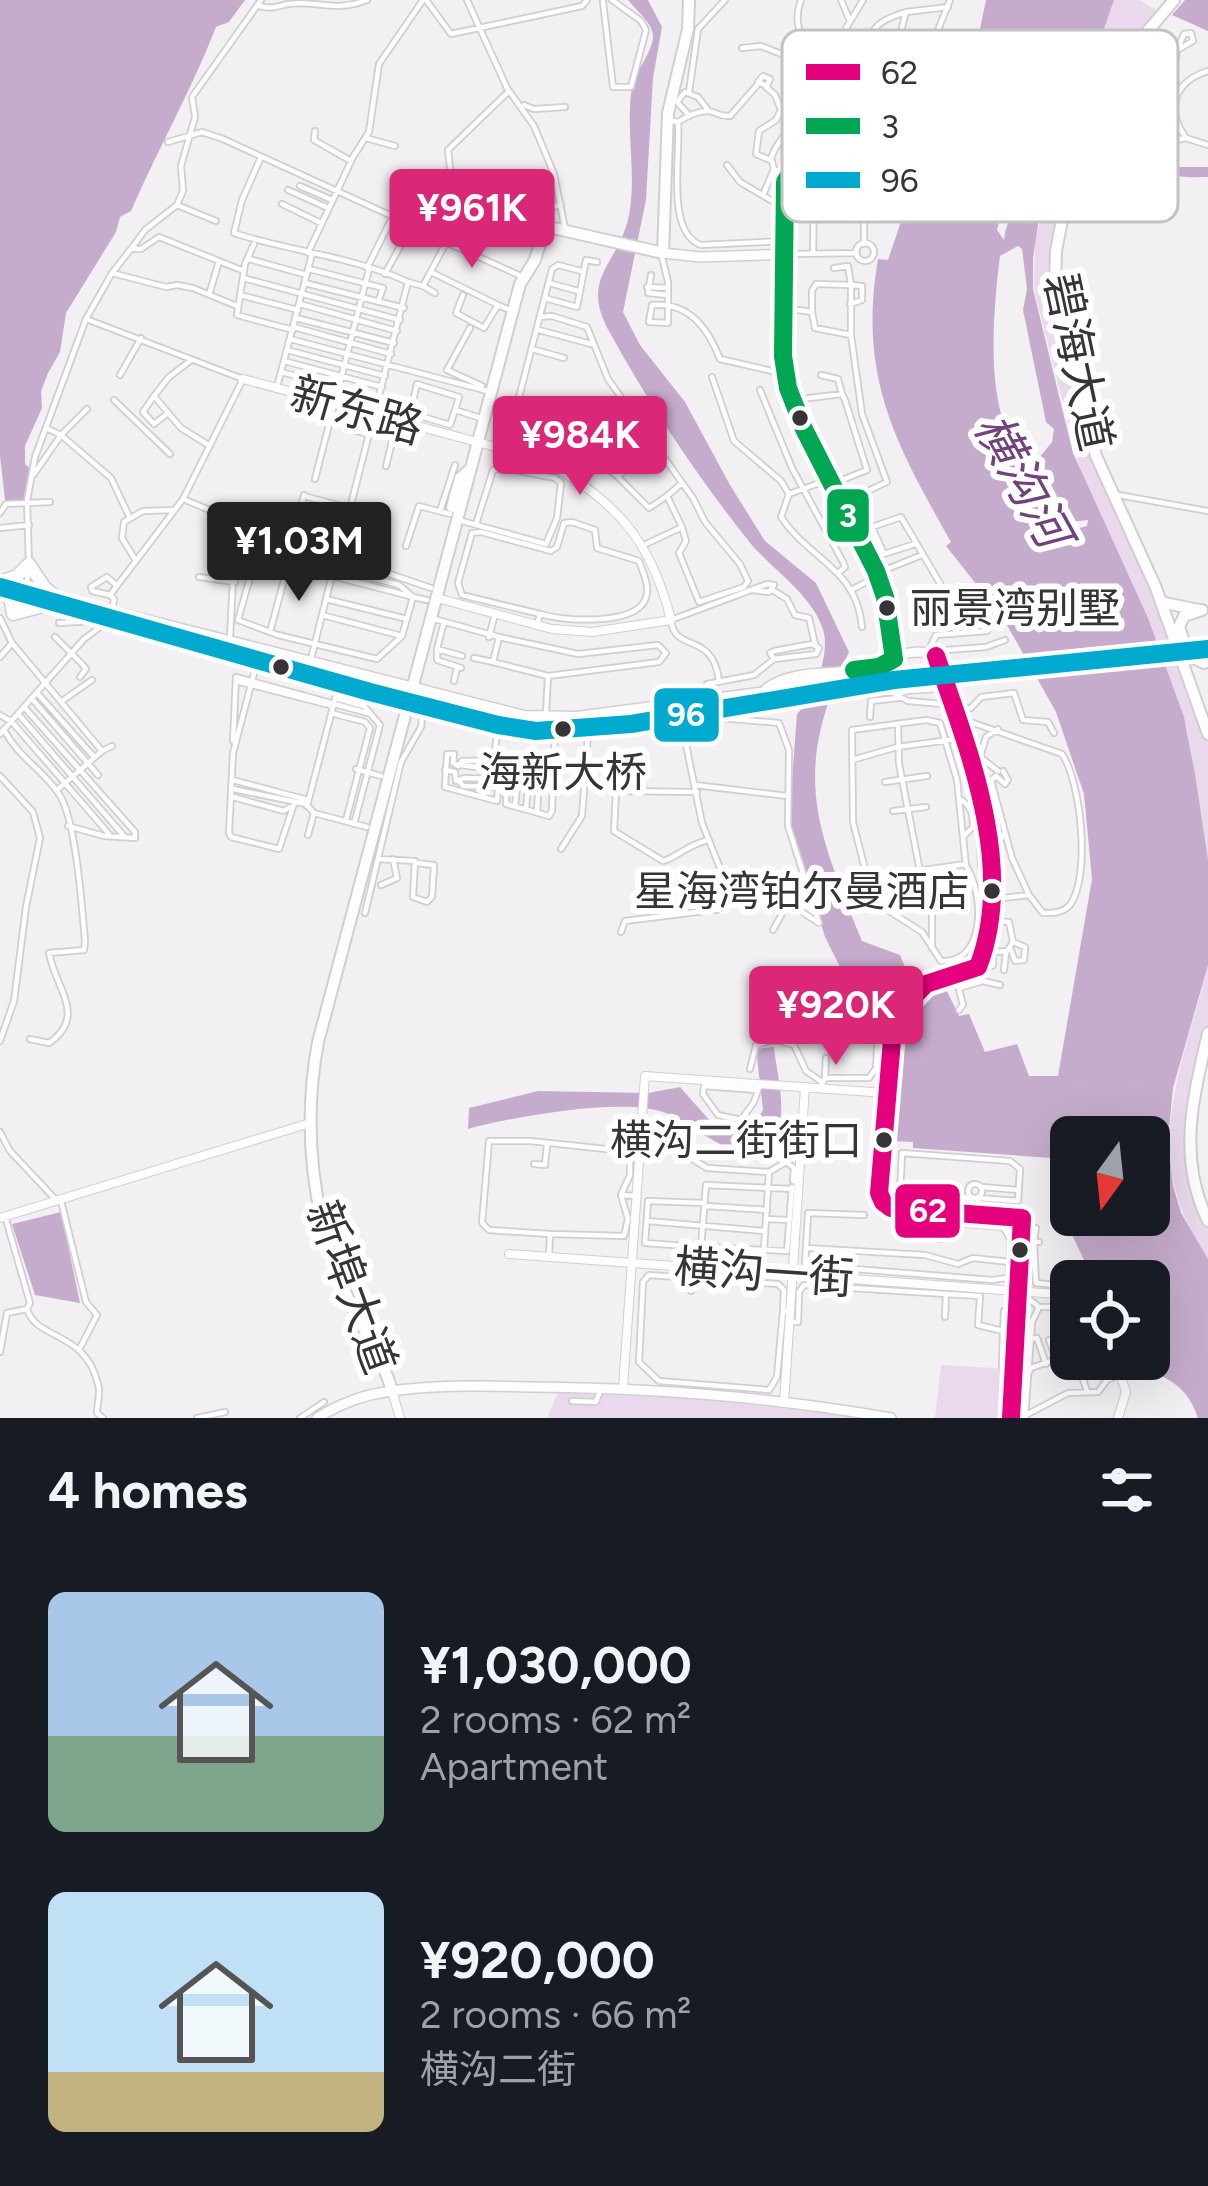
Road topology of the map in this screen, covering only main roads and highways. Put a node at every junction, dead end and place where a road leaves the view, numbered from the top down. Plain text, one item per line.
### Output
1 (687, 0) edge
2 (1176, 0) edge
3 (1151, 30) edge
4 (1066, 222) edge
5 (661, 251) junction
6 (478, 444) junction
7 (455, 494) junction
8 (1113, 494) junction
9 (0, 585) edge
10 (431, 596) junction
11 (57, 601) junction
12 (1165, 603) junction
13 (1205, 611) edge
14 (108, 616) junction
15 (5, 617) edge
16 (1208, 646) edge
17 (894, 659) junction
18 (1206, 663) edge
19 (1186, 669) junction
20 (937, 683) junction
21 (793, 691) junction
22 (899, 692) junction
23 (406, 695) junction
24 (679, 710) junction
25 (1208, 723) edge
26 (1208, 734) edge
27 (990, 936) junction
28 (972, 969) junction
29 (1208, 1033) edge
30 (1208, 1042) edge
31 (1199, 1100) edge
32 (307, 1125) junction
33 (1208, 1218) edge
34 (392, 1391) junction
35 (317, 1418) edge
36 (891, 1418) edge
37 (1011, 1418) edge

1 - 5 main road
1 - 5 main road
2 - 3 main road, 碧海大道
4 - 8 main road, 碧海大道
5 - 6 main road, 新埠大道
5 - 17 main road
6 - 7 main road, 新埠大道
6 - 7 main road, 新埠大道
7 - 10 main road, 新埠大道
8 - 12 main road, 碧海大道
8 - 19 main road, 碧海大道
9 - 11 highway
9 - 11 highway
9 - 15 highway
10 - 23 main road, 新埠大道
10 - 23 main road, 新埠大道
11 - 14 highway
11 - 15 highway
12 - 13 main road
12 - 19 main road, 碧海大道
13 - 18 main road
14 - 23 highway
14 - 23 highway
16 - 21 main road, bridge
17 - 20 main road
17 - 21 highway
17 - 22 main road
18 - 19 main road
19 - 25 main road, 碧海大道
19 - 26 main road, 碧海大道
20 - 22 main road
20 - 27 main road
21 - 22 highway, bridge
21 - 24 highway
23 - 24 highway
23 - 24 highway
23 - 32 main road, 新埠大道
23 - 32 main road, 新埠大道
27 - 28 main road
27 - 28 main road
28 - 37 main road
29 - 31 main road
30 - 31 main road
31 - 33 main road
32 - 34 main road, 新埠大道
34 - 35 main road
34 - 36 main road

